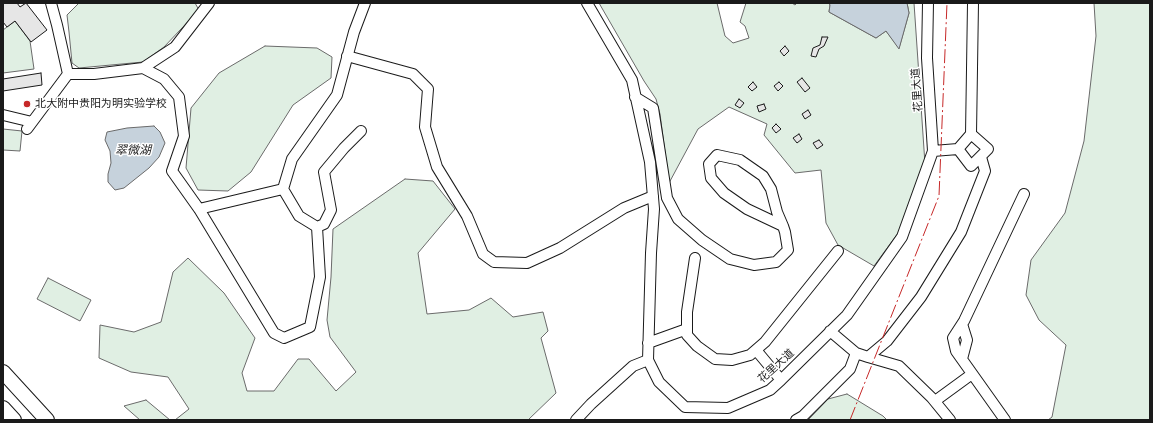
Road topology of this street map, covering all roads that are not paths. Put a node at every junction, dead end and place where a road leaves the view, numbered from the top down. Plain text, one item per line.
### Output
1 (51, 3) edge
2 (209, 3) edge
3 (365, 3) edge
4 (587, 3) edge
5 (928, 3) edge
6 (973, 3) edge
7 (347, 56) junction
8 (143, 68) junction
9 (68, 74) junction
10 (635, 97) junction
11 (3, 115) edge
12 (361, 131) dead end
13 (971, 134) junction
14 (958, 149) junction
15 (933, 151) junction
16 (981, 156) junction
17 (283, 189) junction
18 (1024, 194) dead end
19 (653, 196) junction
20 (199, 208) junction
21 (783, 226) junction
22 (317, 227) junction
23 (838, 251) dead end
24 (695, 258) dead end
25 (687, 329) junction
26 (830, 331) junction
27 (648, 343) junction
28 (756, 350) junction
29 (856, 353) junction
30 (868, 357) junction
31 (648, 360) junction
32 (3, 372) edge
33 (972, 374) junction
34 (781, 380) junction
35 (935, 401) junction
36 (3, 408) edge
37 (14, 420) edge
38 (47, 420) edge
39 (576, 420) edge
40 (797, 420) edge
41 (950, 420) edge
42 (1005, 420) edge

1 - 9 street
2 - 8 street
3 - 7 street
4 - 10 street, 花里大道
5 - 15 street, 花里大道
6 - 13 street
7 - 17 street
7 - 19 street
8 - 9 street
8 - 20 street
9 - 11 street
10 - 19 street, 花里大道
10 - 21 street
12 - 22 street
13 - 14 street
13 - 16 street
14 - 15 street
14 - 16 street
15 - 26 street, 花里大道
16 - 30 street
17 - 20 street
17 - 22 street
18 - 33 street
19 - 27 street, 花里大道
20 - 22 street
21 - 21 street
23 - 28 street
24 - 25 street
25 - 27 street
25 - 28 street
26 - 29 street
26 - 34 street, 花里大道
27 - 31 street, 花里大道
28 - 34 street
29 - 30 street
29 - 40 street
30 - 35 street
31 - 34 street, 花里大道
31 - 39 street
32 - 38 highway
33 - 35 street
33 - 42 street
35 - 41 street
36 - 37 highway

